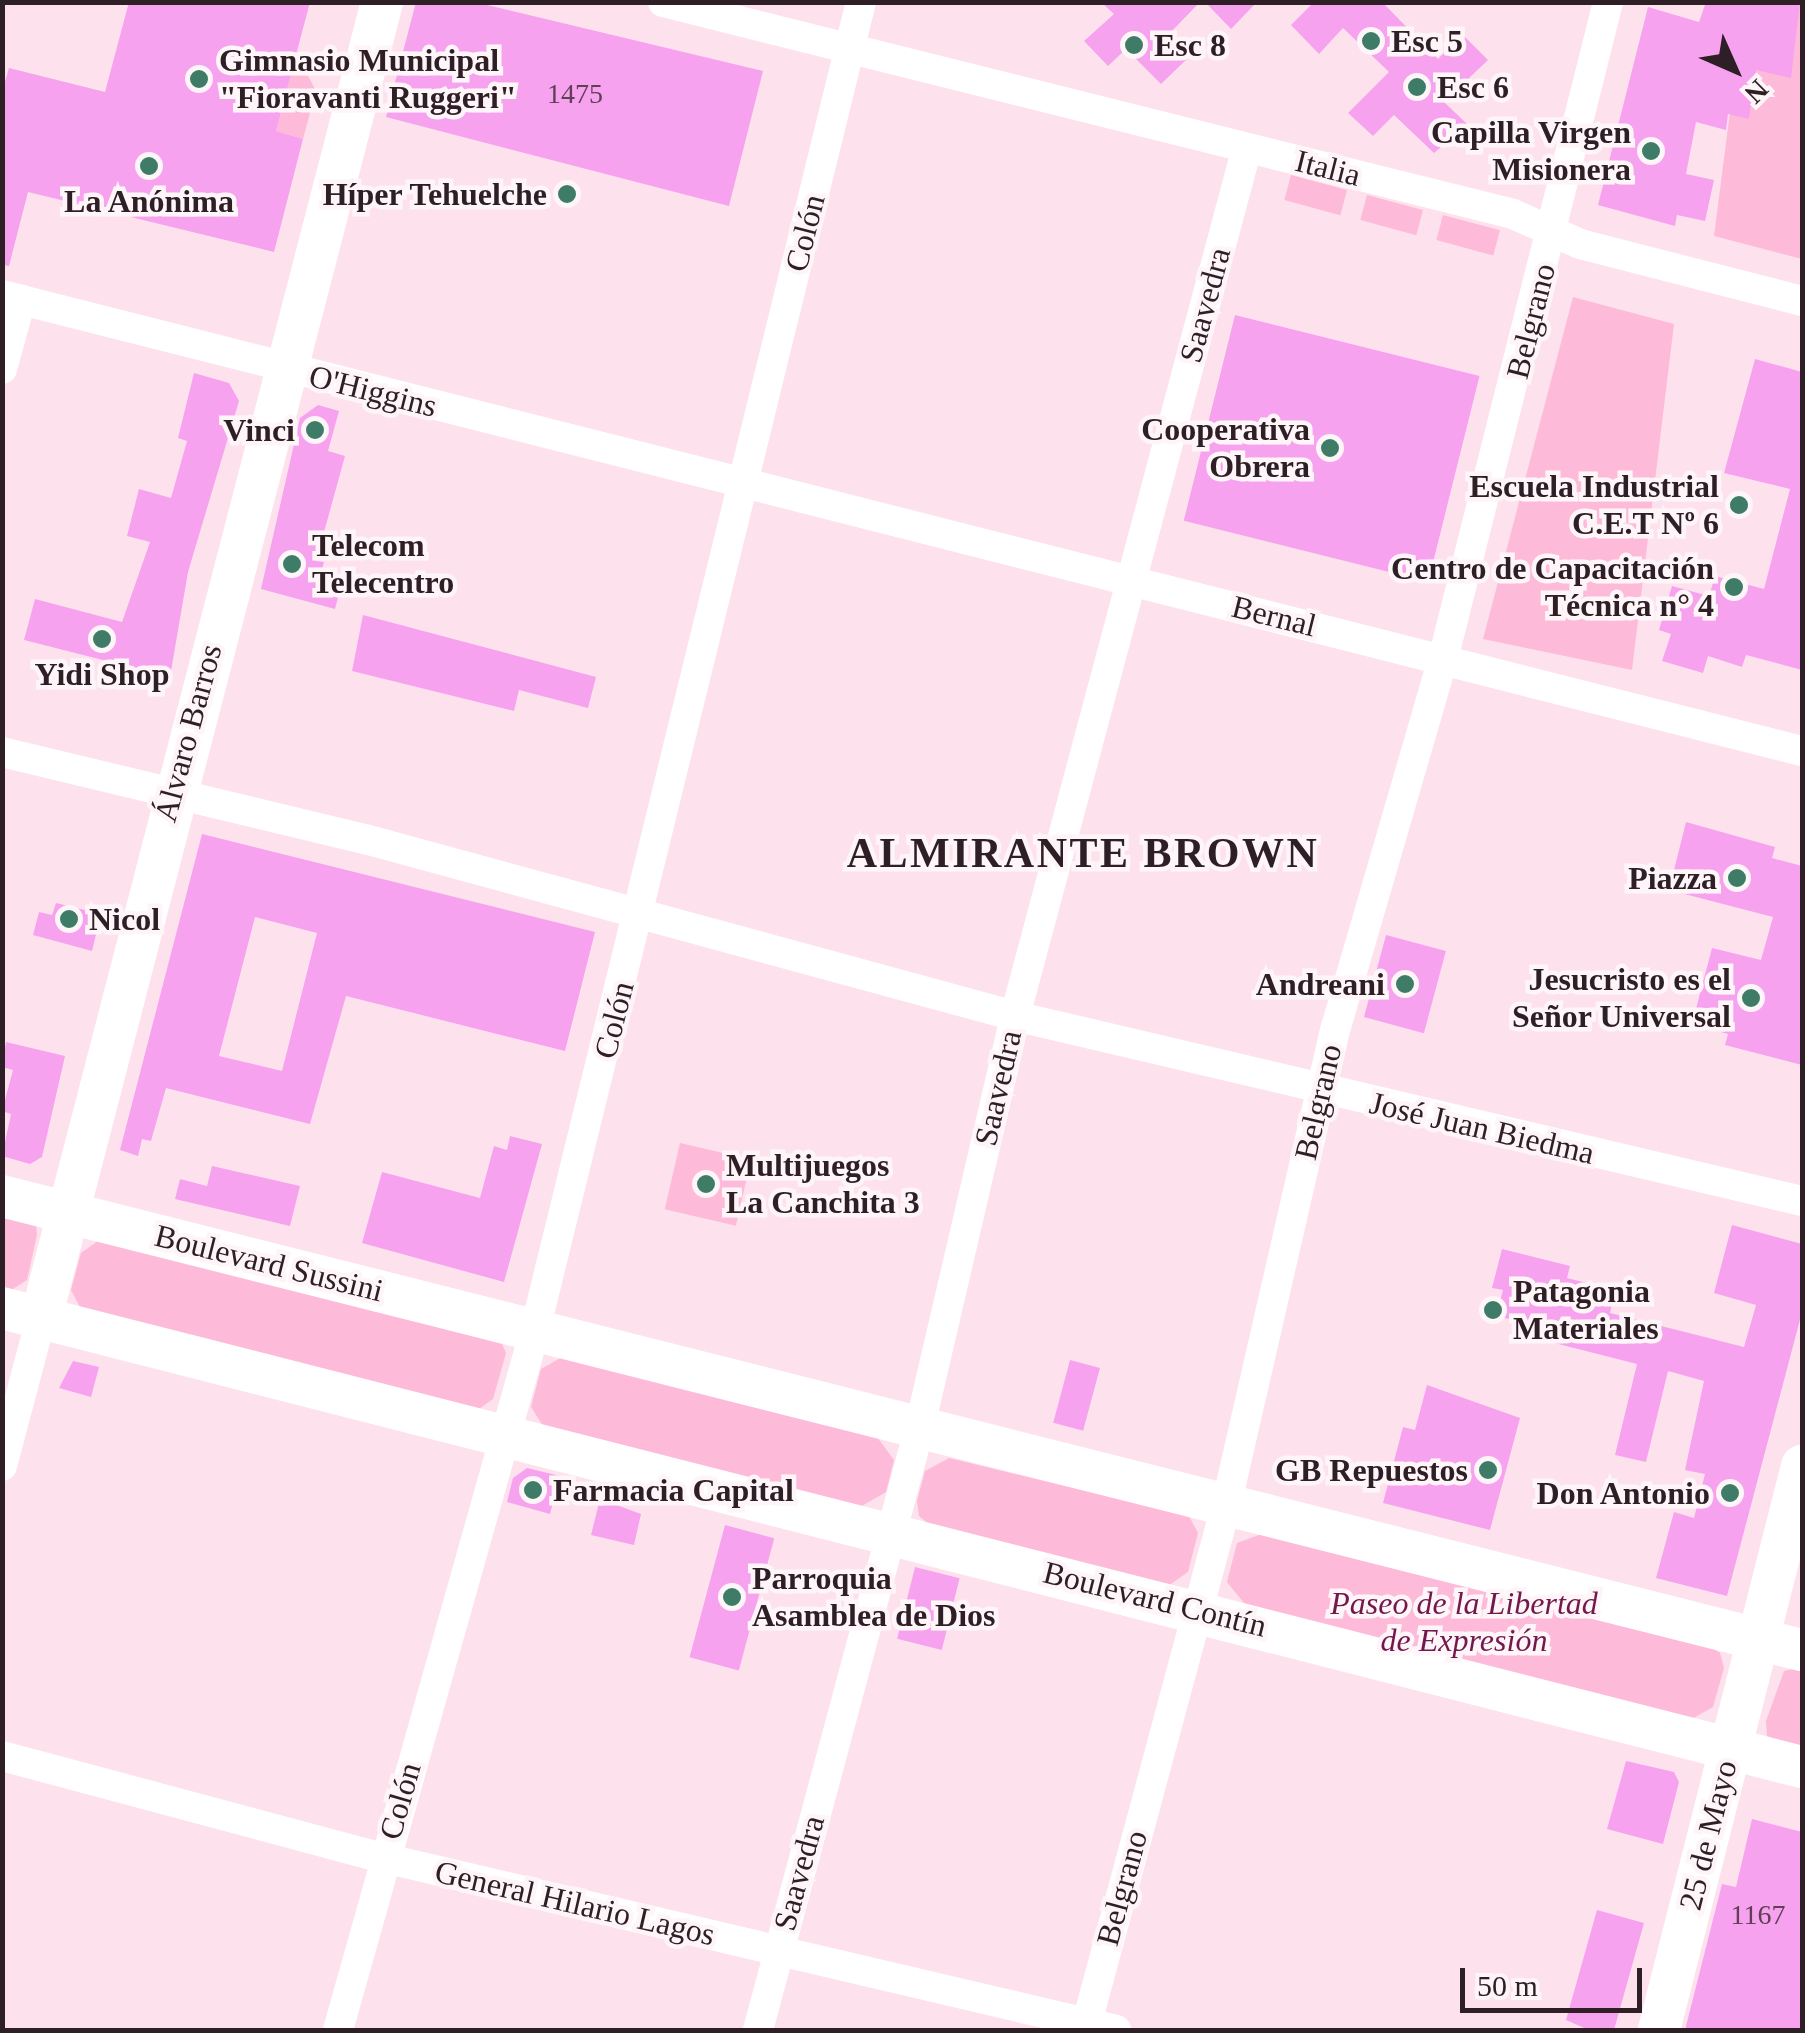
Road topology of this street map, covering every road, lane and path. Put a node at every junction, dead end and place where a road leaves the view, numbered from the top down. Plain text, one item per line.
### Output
1 (382, 2) edge
2 (664, 2) edge
3 (862, 2) edge
4 (880, 2) edge
5 (1608, 2) edge
6 (859, 50) junction
7 (1247, 148) junction
8 (1554, 232) junction
9 (12, 297) edge
10 (1802, 301) edge
11 (2, 368) edge
12 (284, 368) junction
13 (744, 483) junction
14 (1131, 580) junction
15 (1443, 658) junction
16 (1802, 750) edge
17 (2, 752) edge
18 (172, 794) junction
19 (640, 914) junction
20 (1015, 1016) junction
21 (1320, 1090) junction
22 (2, 1196) edge
23 (1802, 1201) edge
24 (68, 1213) junction
25 (22, 1313) edge
26 (535, 1330) junction
27 (918, 1430) junction
28 (505, 1437) junction
29 (2, 1466) edge
30 (1802, 1466) edge
31 (1226, 1506) junction
32 (890, 1532) junction
33 (1196, 1608) junction
34 (1758, 1639) junction
35 (1802, 1650) edge
36 (1730, 1749) junction
37 (2, 1756) edge
38 (1802, 1768) edge
39 (384, 1858) junction
40 (778, 1950) junction
41 (1096, 2028) edge
42 (338, 2030) edge
43 (758, 2030) edge
44 (1659, 2030) edge

1 - 12 main road, Álvaro Barros
2 - 6 street, Italia
3 - 6 street, Colón
4 - 6 street, Colón
5 - 8 street, Belgrano
6 - 7 street, Italia
6 - 13 street, Colón
7 - 8 street, Italia
7 - 14 street, Saavedra
8 - 10 street, Italia
8 - 15 street, Belgrano
9 - 11 street
9 - 12 street, O'Higgins
12 - 13 street, O'Higgins
12 - 18 main road, Álvaro Barros
13 - 14 street, Bernal
13 - 19 street, Colón
14 - 15 street, Bernal
14 - 20 street, Saavedra
15 - 16 street, Bernal
15 - 21 street, Belgrano
17 - 18 street, José Juan Biedma
18 - 19 street, José Juan Biedma
18 - 24 main road, Álvaro Barros
19 - 20 street, José Juan Biedma
19 - 26 street, Colón
20 - 21 street, José Juan Biedma
20 - 27 street, Saavedra
21 - 23 street, José Juan Biedma
21 - 31 street, Belgrano
22 - 24 main road, Boulevard Sussini
24 - 25 main road, Álvaro Barros
24 - 26 main road, Boulevard Sussini
25 - 28 main road
25 - 29 street, Álvaro Barros
26 - 27 main road
26 - 28 street, Colón
27 - 31 main road
27 - 32 street, Saavedra
28 - 32 main road, Boulevard Contín
28 - 39 street, Colón
30 - 34 main road, 25 de Mayo
31 - 33 street, Belgrano
31 - 34 main road
32 - 33 main road, Boulevard Contín
32 - 40 street, Saavedra
33 - 36 main road, Boulevard Contín
33 - 41 street, Belgrano
34 - 35 main road
34 - 36 main road, 25 de Mayo
36 - 38 main road, Boulevard Contín
36 - 44 main road, 25 de Mayo
37 - 39 street, General Hilario Lagos
39 - 40 street, General Hilario Lagos
39 - 42 street, Colón
40 - 41 street, General Hilario Lagos
40 - 43 street, Saavedra

